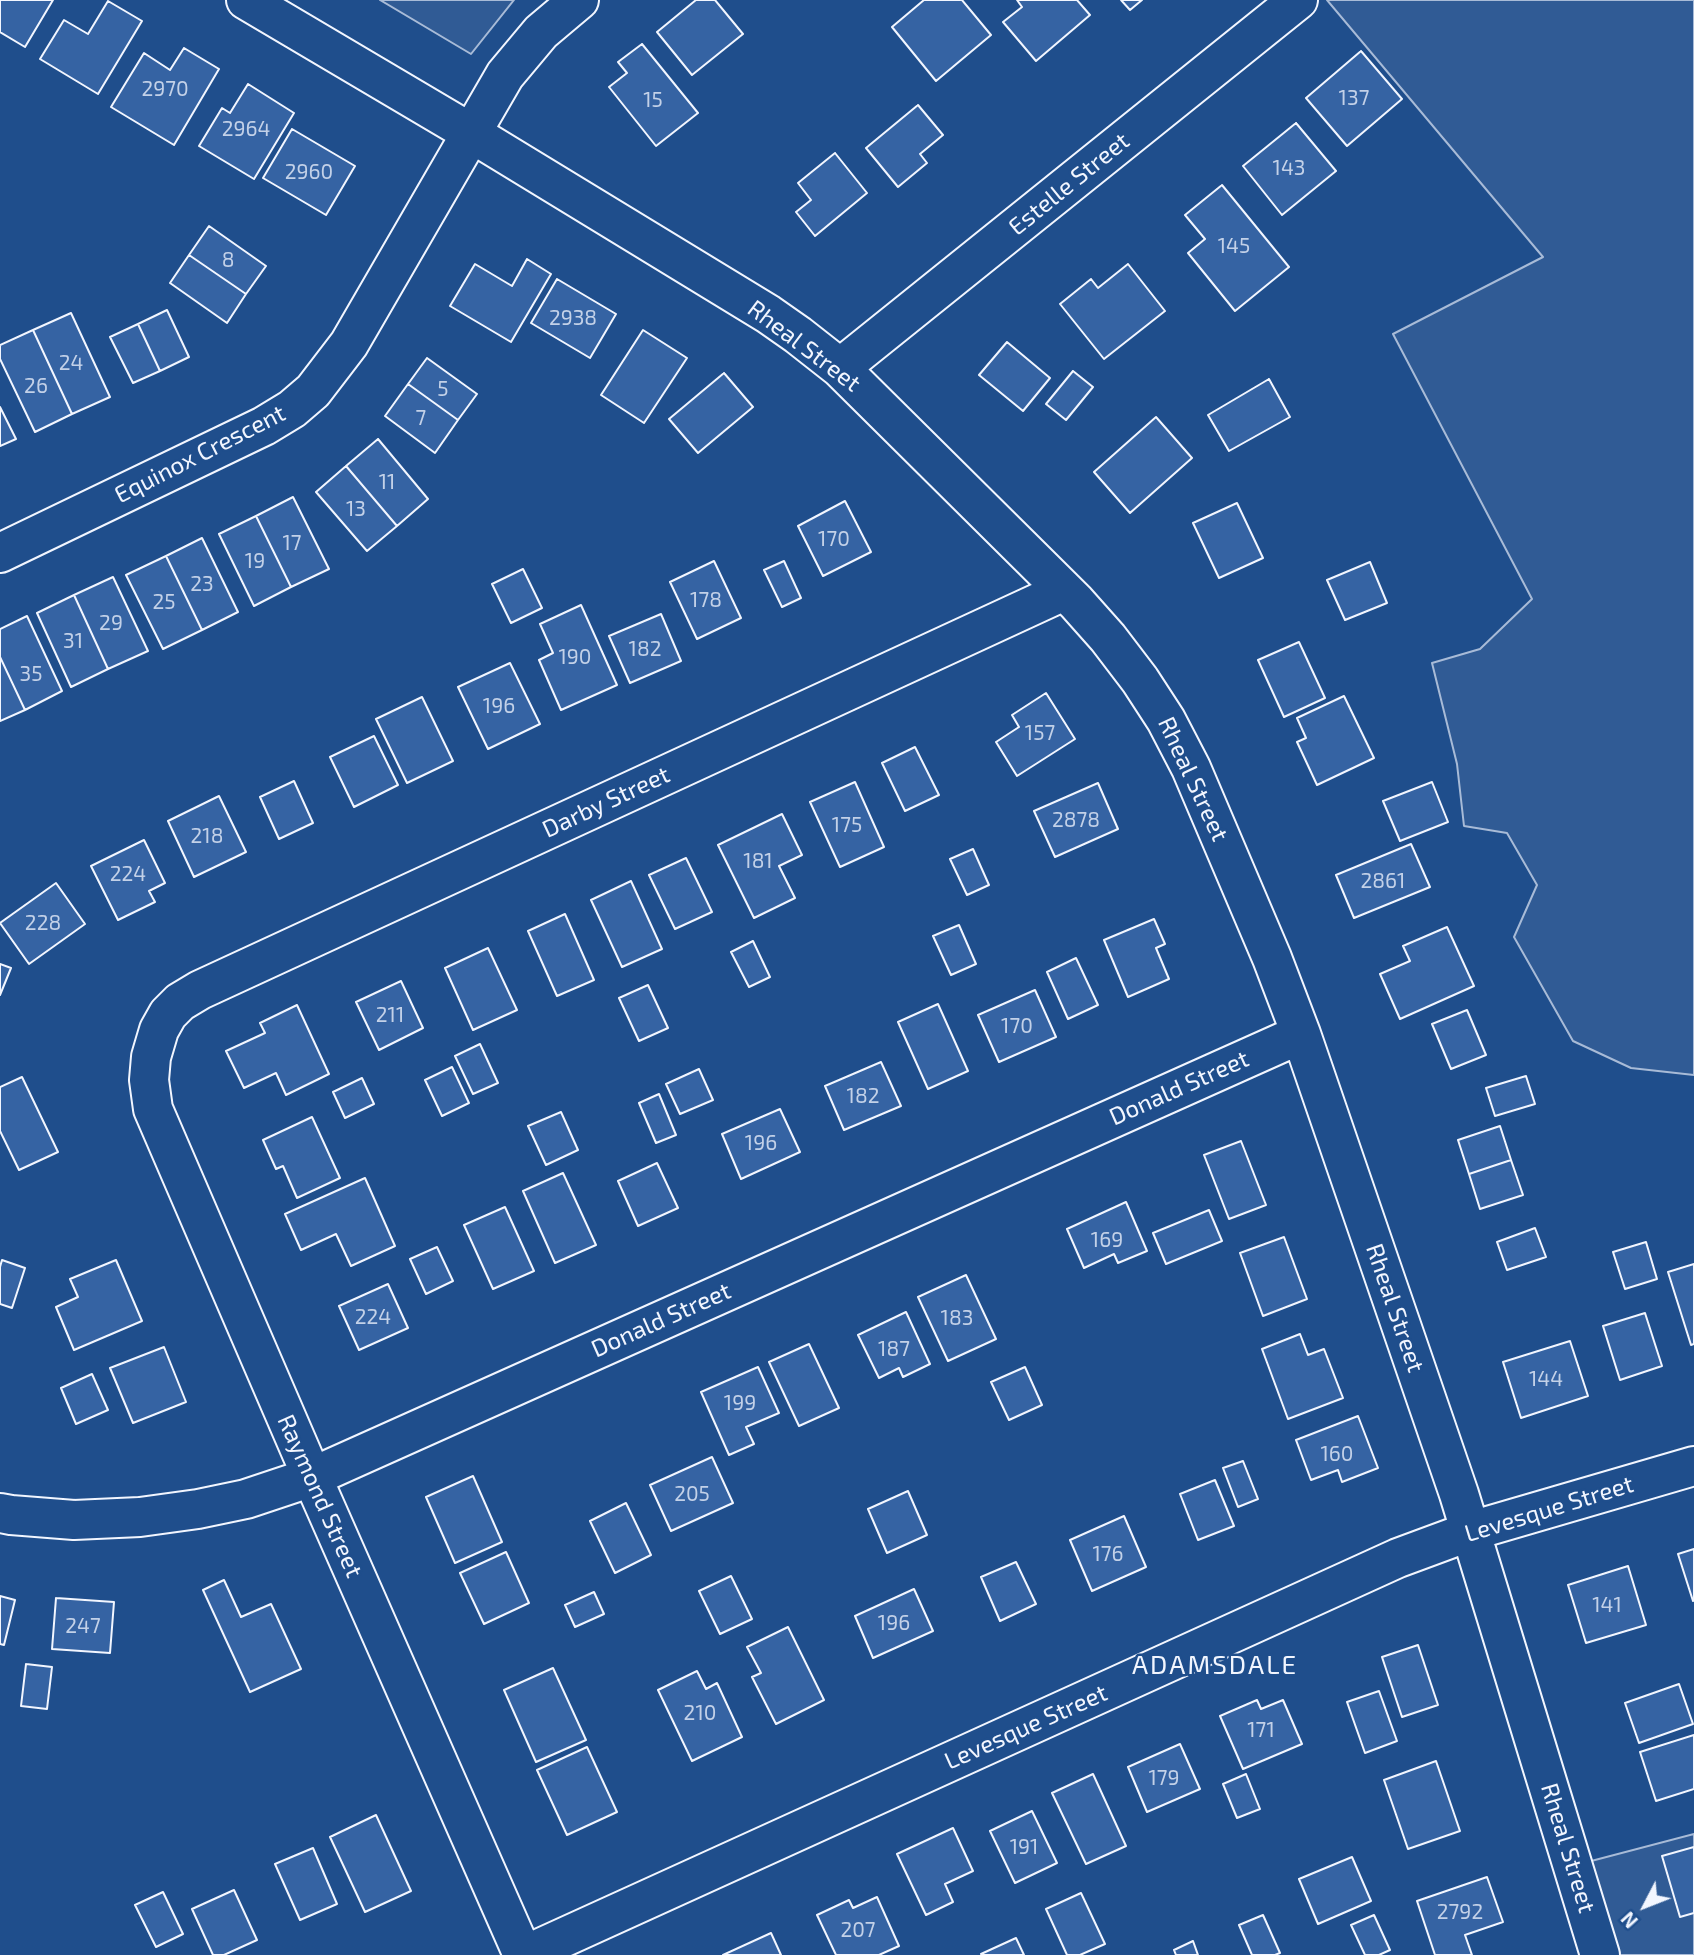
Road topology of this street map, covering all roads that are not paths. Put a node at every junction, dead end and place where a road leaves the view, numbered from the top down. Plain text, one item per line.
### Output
1 (246, 0) edge
2 (579, 0) edge
3 (1298, 0) edge
4 (471, 133) junction
5 (840, 368) junction
6 (0, 553) edge
7 (1064, 591) junction
8 (159, 1030) joint
9 (1301, 1034) junction
10 (1694, 1466) edge
11 (312, 1477) junction
12 (0, 1513) edge
13 (1471, 1531) junction
14 (524, 1955) edge
15 (1600, 1955) edge

1 - 4 street, Rheal Street
2 - 4 street, Equinox Crescent
3 - 5 street, Estelle Street
4 - 5 street, Rheal Street
4 - 6 street, Equinox Crescent
5 - 7 street, Rheal Street
7 - 8 street, Darby Street
7 - 9 street, Rheal Street
8 - 11 street, Raymond Street
9 - 11 street, Donald Street
9 - 13 street, Rheal Street
10 - 13 street, Levesque Street
11 - 12 street, Donald Street
11 - 14 street, Raymond Street
13 - 14 street, Levesque Street
13 - 15 street, Rheal Street

